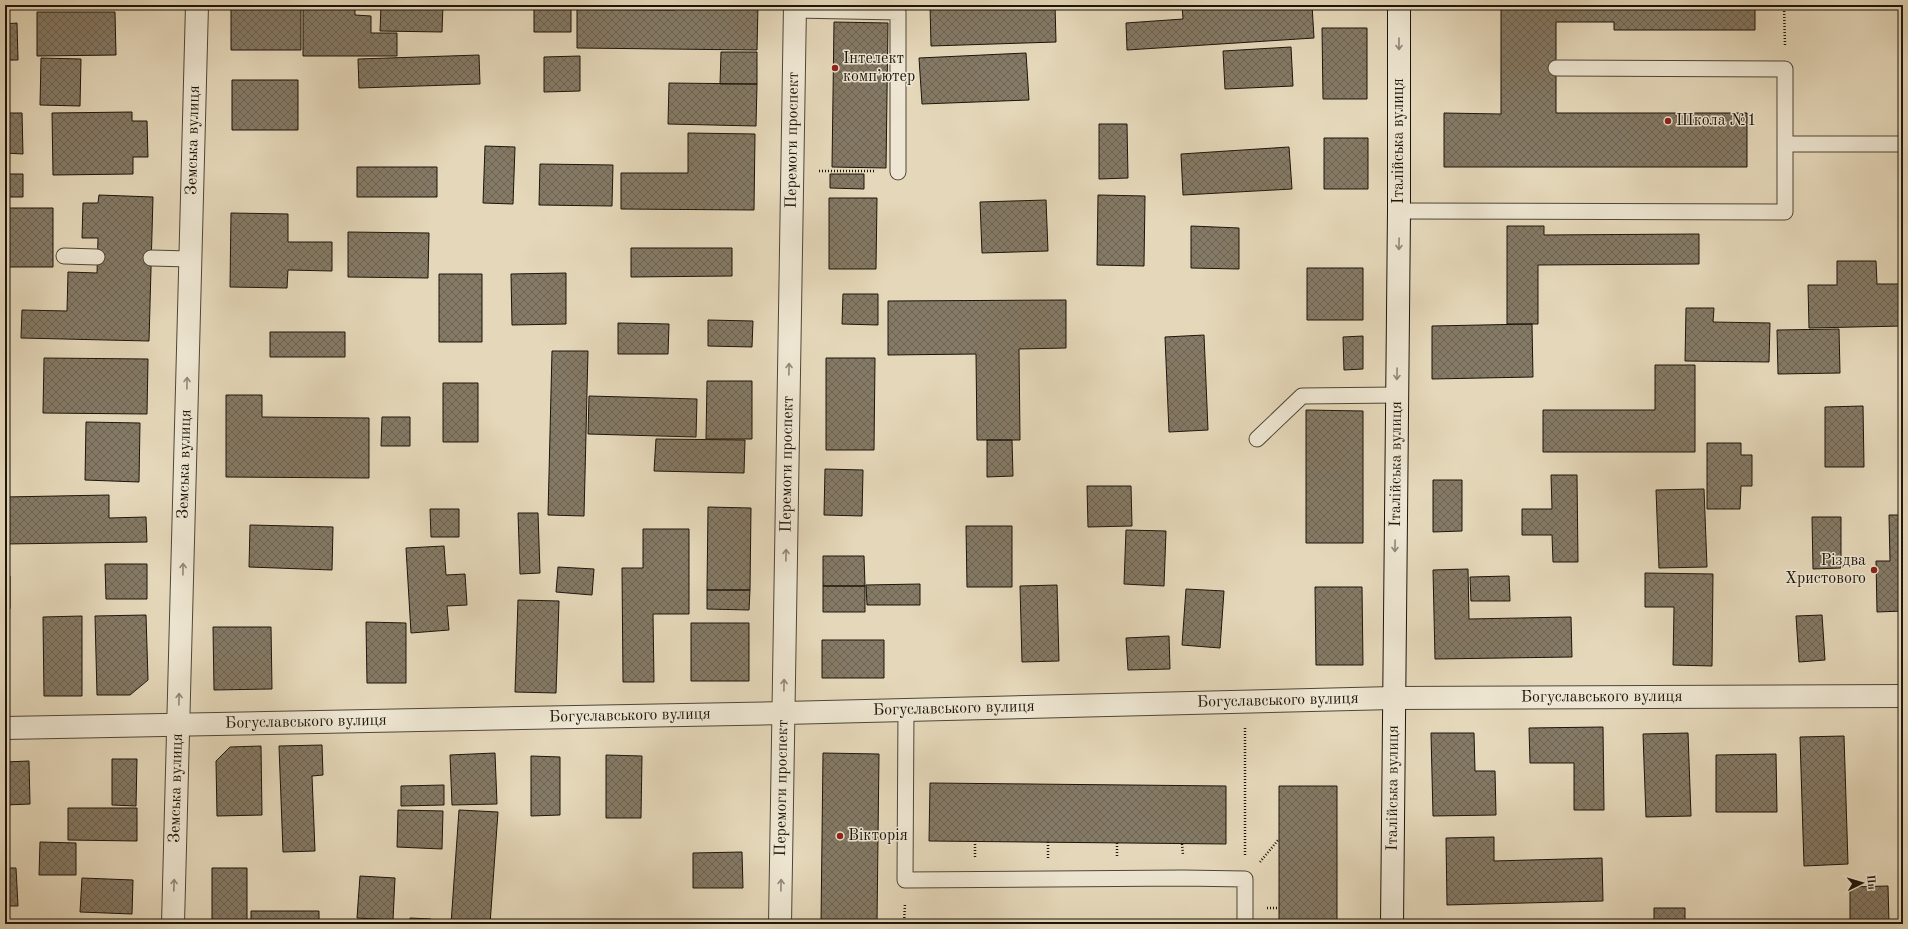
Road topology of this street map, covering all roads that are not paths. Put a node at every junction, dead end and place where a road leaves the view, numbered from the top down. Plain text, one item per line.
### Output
1 (196, 5) edge
2 (1399, 5) edge
3 (795, 8) edge
4 (1556, 68) dead end
5 (1785, 144) junction
6 (1903, 144) edge
7 (898, 172) road end
8 (1399, 211) junction
9 (64, 256) dead end
10 (97, 257) dead end
11 (151, 258) dead end
12 (190, 259) junction
13 (1397, 395) junction
14 (1257, 439) dead end
15 (1903, 696) edge
16 (1394, 698) junction
17 (906, 710) junction
18 (784, 713) junction
19 (179, 724) junction
20 (5, 728) edge
21 (173, 924) edge
22 (780, 924) edge
23 (1245, 924) edge
24 (1392, 924) edge

1 - 12 street, Земська вулиця
2 -> 8 street, Італійська вулиця
3 - 7 lane
18 -> 3 street, Перемоги проспект
4 - 5 lane
5 - 6 lane
5 - 8 lane
8 -> 13 street, Італійська вулиця
9 - 10 lane
11 - 12 lane
19 -> 12 street, Земська вулиця
13 - 14 lane
13 -> 16 street, Італійська вулиця
15 - 16 street, Богуславського вулиця
16 - 17 street, Богуславського вулиця
16 - 24 street, Італійська вулиця
17 - 18 street, Богуславського вулиця
17 - 23 lane
18 - 19 street, Богуславського вулиця
22 -> 18 street, Перемоги проспект
19 - 20 street, Богуславського вулиця
21 -> 19 street, Земська вулиця

